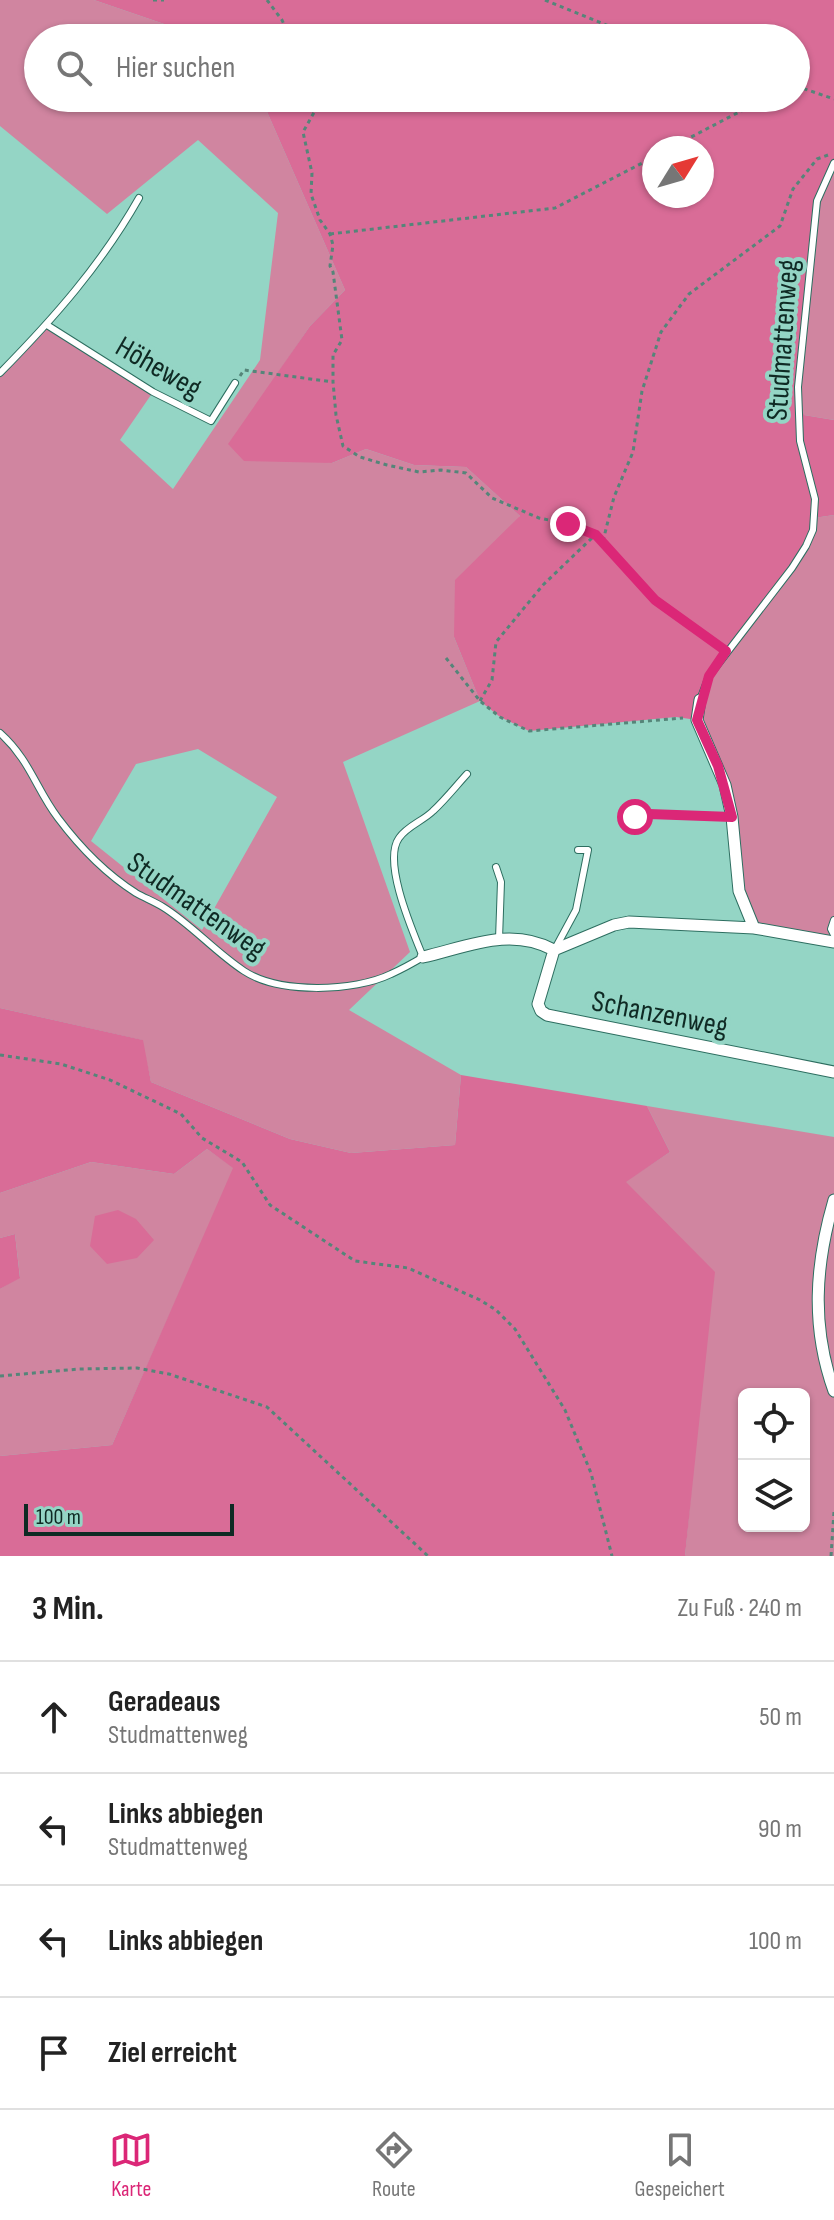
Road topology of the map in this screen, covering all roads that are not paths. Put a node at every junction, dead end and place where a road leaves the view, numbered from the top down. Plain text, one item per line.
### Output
1 (834, 163) edge
2 (139, 198) dead end
3 (47, 325) junction
4 (0, 373) edge
5 (235, 383) road end
6 (700, 700) joint
7 (0, 733) edge
8 (467, 774) dead end
9 (635, 817) dead end
10 (732, 817) junction
11 (578, 850) dead end
12 (496, 867) dead end
13 (834, 920) edge
14 (754, 928) junction
15 (834, 935) edge
16 (499, 939) junction
17 (834, 942) edge
18 (554, 950) junction
19 (423, 957) junction
20 (834, 1072) edge
21 (834, 1200) edge
22 (834, 1391) edge

1 - 6 lane, Studmattenweg
2 - 3 lane
3 - 4 lane
3 - 5 lane, Höheweg
6 - 10 street, Studmattenweg
7 - 19 lane, Studmattenweg
8 - 19 lane
9 - 10 lane
10 - 14 street
11 - 18 lane
12 - 16 lane
13 - 15 lane
14 - 17 street
14 - 18 street
16 - 18 street, Studmattenweg
16 - 19 street, Studmattenweg
18 - 20 street, Schanzenweg
21 - 22 street

